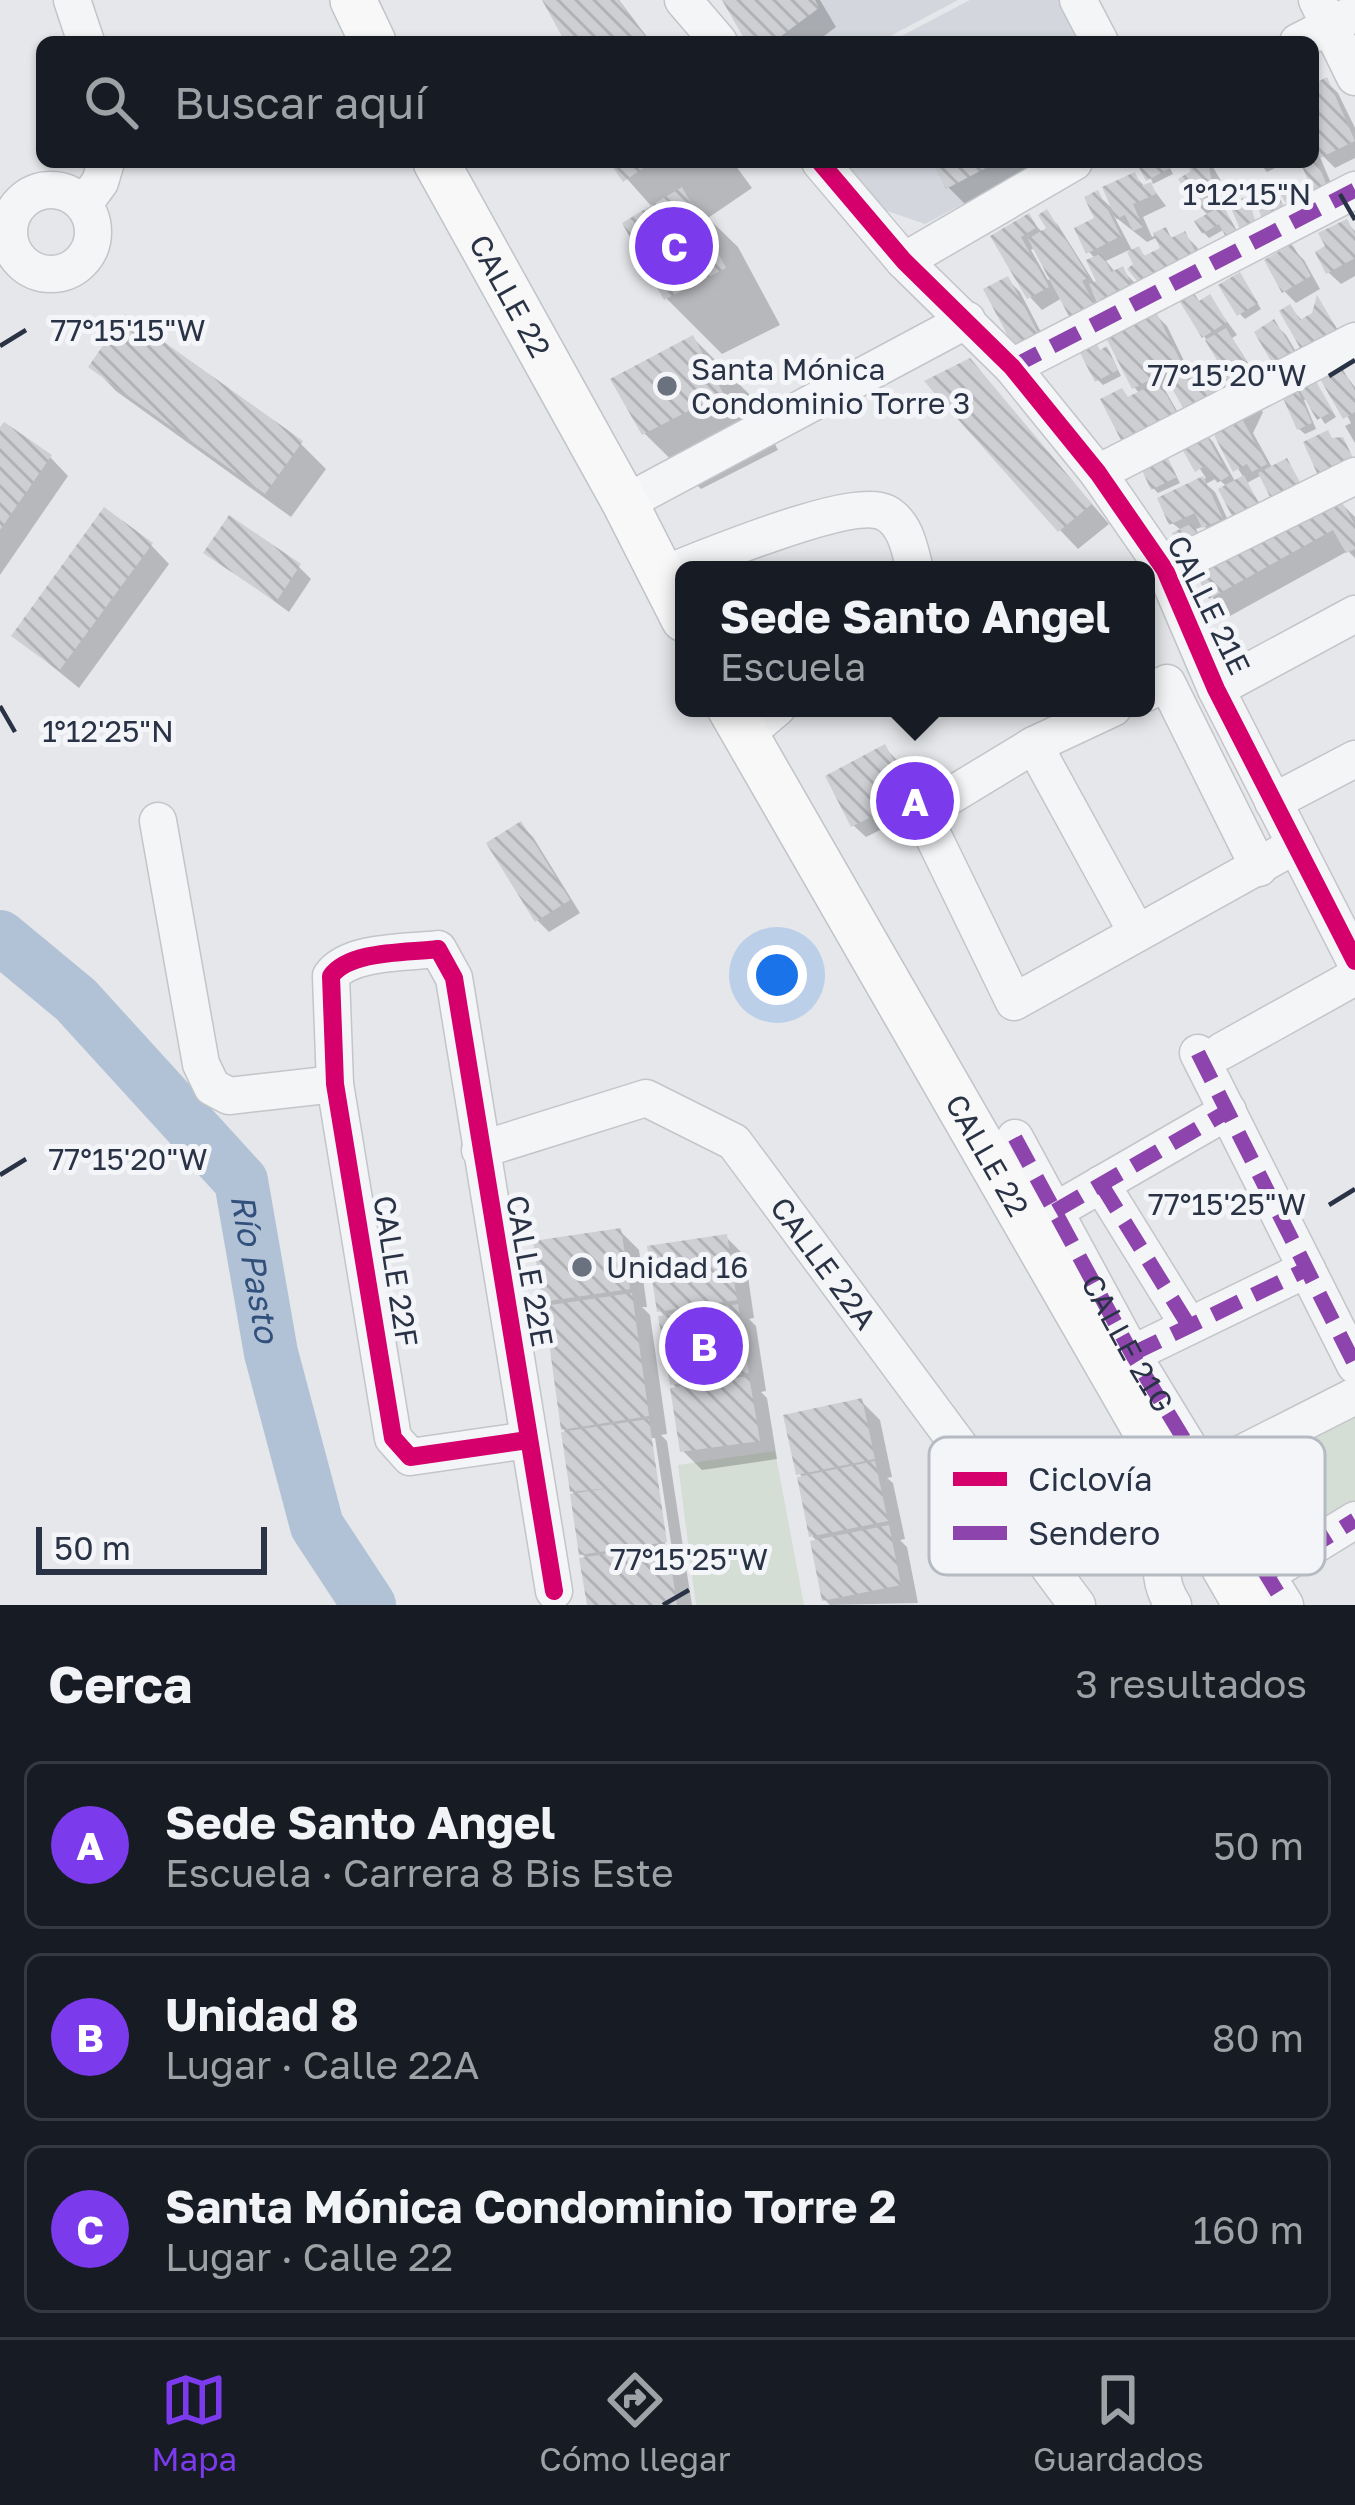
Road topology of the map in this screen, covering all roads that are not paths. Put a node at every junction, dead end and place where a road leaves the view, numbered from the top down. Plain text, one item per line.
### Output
1 (72, 0) edge
2 (352, 0) edge
3 (683, 0) edge
4 (1078, 0) edge
5 (1325, 20) edge
6 (84, 36) edge
7 (371, 36) edge
8 (714, 36) edge
9 (1097, 36) edge
10 (1355, 77) edge
11 (104, 168) edge
12 (439, 168) edge
13 (825, 168) edge
14 (1063, 168) edge
15 (1355, 190) edge
16 (84, 204) dead end
17 (904, 261) junction
18 (967, 320) junction
19 (1355, 340) edge
20 (1012, 367) junction
21 (1098, 473) junction
22 (1355, 476) edge
23 (625, 503) junction
24 (697, 561) edge
25 (912, 561) edge
26 (675, 569) edge
27 (1165, 570) junction
28 (661, 574) junction
29 (675, 601) edge
30 (1355, 614) edge
31 (1156, 688) edge
32 (1216, 689) junction
33 (750, 717) edge
34 (1094, 717) edge
35 (1034, 745) junction
36 (1355, 759) edge
37 (1273, 802) junction
38 (158, 821) dead end
39 (1296, 845) junction
40 (1258, 868) junction
41 (1344, 909) edge
42 (1137, 933) junction
43 (1355, 961) edge
44 (334, 969) joint
45 (1355, 977) edge
46 (335, 1084) junction
47 (1228, 1111) junction
48 (1015, 1138) dead end
49 (480, 1150) junction
50 (1101, 1184) junction
51 (1055, 1210) junction
52 (1307, 1269) junction
53 (1189, 1326) junction
54 (1132, 1354) junction
55 (1355, 1365) edge
56 (1355, 1396) edge
57 (953, 1437) edge
58 (1168, 1437) edge
59 (1172, 1437) edge
60 (1278, 1437) edge
61 (528, 1440) junction
62 (1355, 1520) edge
63 (1325, 1545) edge
64 (1055, 1575) edge
65 (1163, 1575) edge
66 (1290, 1575) edge
67 (554, 1592) dead end
68 (1266, 1595) edge
69 (1077, 1605) edge
70 (1173, 1605) edge

1 - 6 street
2 - 7 main road
3 - 8 street
4 - 9 street
5 - 10 street
11 - 16 street
12 - 23 main road, CALLE 22
13 - 17 street, CALLE 21E
14 - 17 street
15 - 20 street
17 - 18 street, CALLE 21E
18 - 20 street, CALLE 21E
18 - 23 street
19 - 21 street
20 - 21 street, CALLE 21E
21 - 27 street, CALLE 21E
22 - 27 street
23 - 28 main road, CALLE 22
24 - 25 street
26 - 28 street
27 - 32 street, CALLE 21E
28 - 29 main road, CALLE 22
30 - 32 street
31 - 40 street
32 - 37 street, CALLE 21E
33 - 58 main road, CALLE 22
34 - 35 street
35 - 42 street
35 - 42 street
36 - 37 street
37 - 39 street, CALLE 21E
38 - 46 street
39 - 40 street
39 - 41 street, CALLE 21E
40 - 42 street
41 - 43 street, CALLE 21E
44 - 46 street, CALLE 22F
44 - 49 street, CALLE 22E
45 - 47 street
46 - 61 street, CALLE 22F
47 - 50 street
47 - 52 street
48 - 51 street, CALLE 21G
49 - 57 street, CALLE 22A
49 - 61 street, CALLE 22E
50 - 51 street
50 - 53 street
51 - 54 street, CALLE 21G
52 - 53 street
52 - 55 street
53 - 54 street
54 - 59 street, CALLE 21G
56 - 60 street
61 - 67 street, CALLE 22E
62 - 63 street
64 - 69 street, CALLE 22A
65 - 70 street
66 - 68 street

